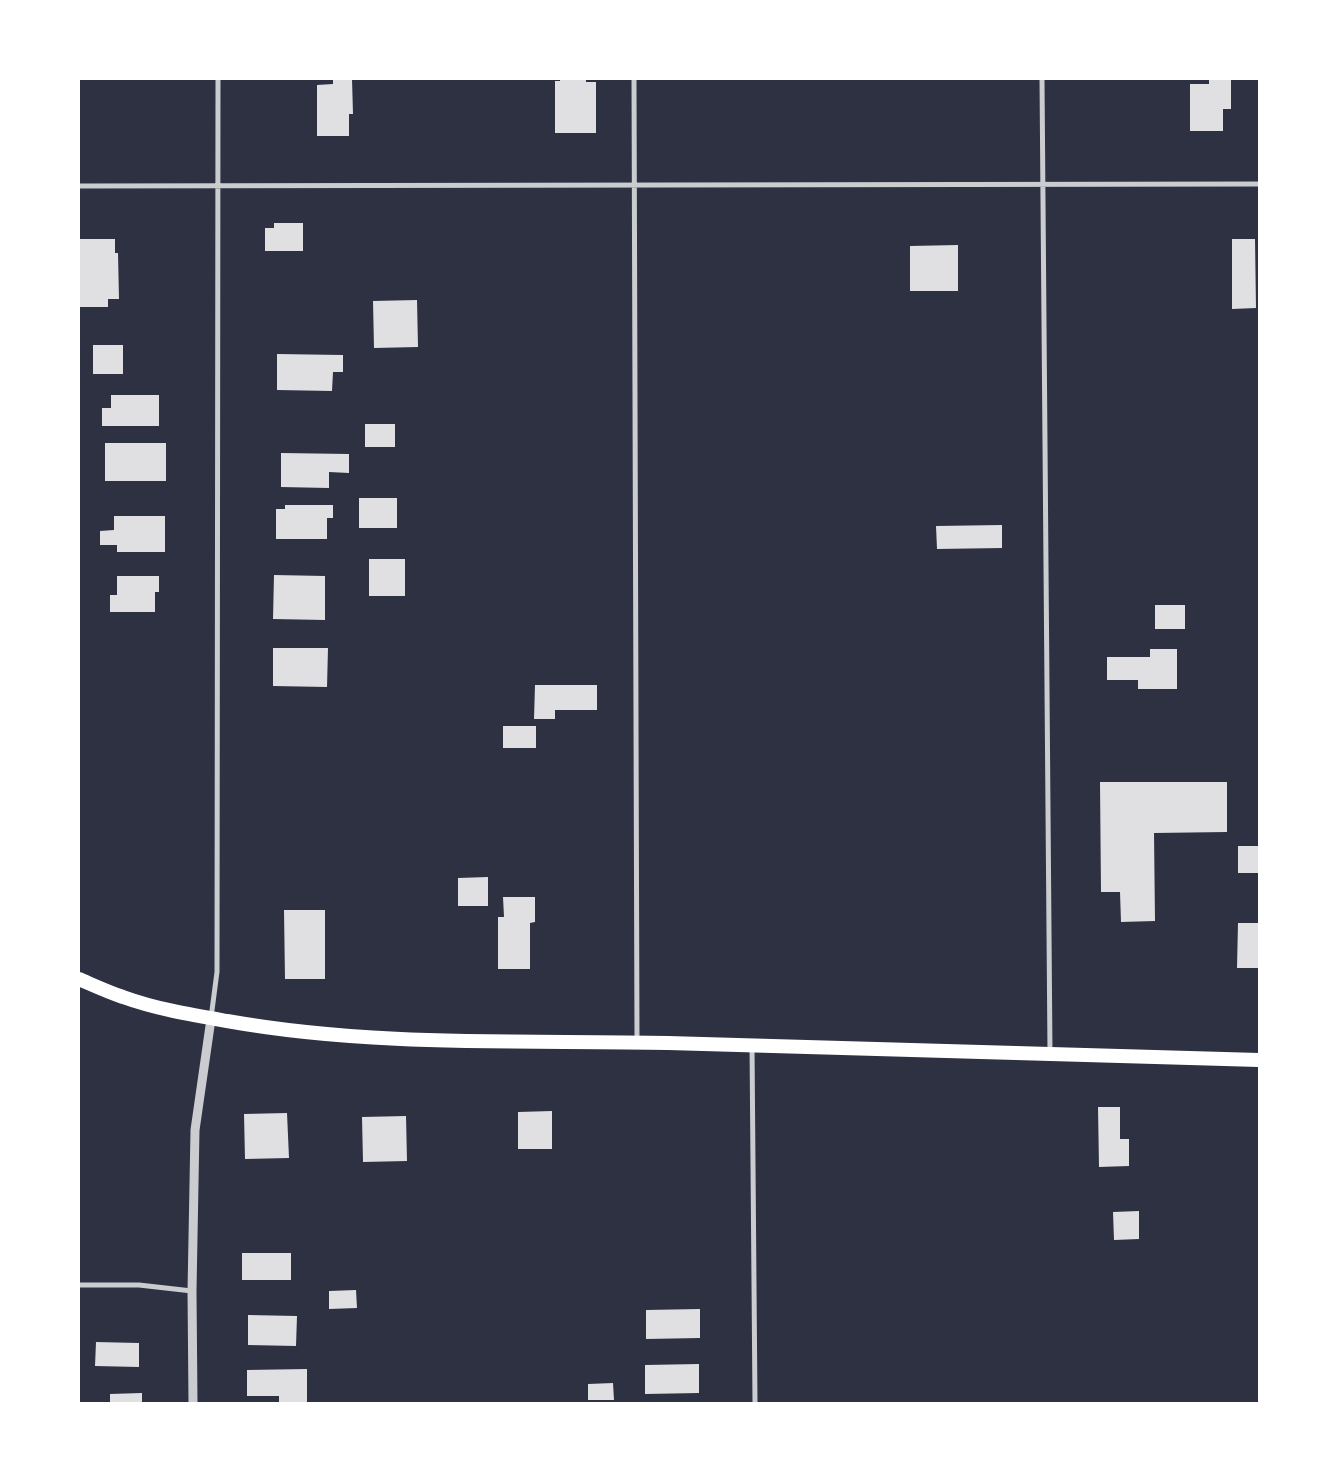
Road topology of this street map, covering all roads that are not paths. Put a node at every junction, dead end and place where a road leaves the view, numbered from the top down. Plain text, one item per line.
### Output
1 (218, 79) edge
2 (634, 79) edge
3 (1042, 79) edge
4 (1043, 184) junction
5 (1259, 184) edge
6 (636, 185) junction
7 (79, 186) edge
8 (219, 186) junction
9 (79, 979) edge
10 (211, 1019) junction
11 (637, 1042) junction
12 (752, 1045) junction
13 (1050, 1056) junction
14 (1259, 1060) edge
15 (79, 1285) edge
16 (192, 1291) junction
17 (193, 1403) edge
18 (755, 1403) edge

1 - 8 street
2 - 6 street
3 - 4 street
4 - 5 street
4 - 6 street
4 - 13 street
6 - 8 street
6 - 11 street
7 - 8 street
8 - 10 street
9 - 10 highway
10 - 11 highway
10 - 16 street
11 - 12 highway
12 - 13 highway
12 - 18 street
13 - 14 highway
15 - 16 street
16 - 17 street

